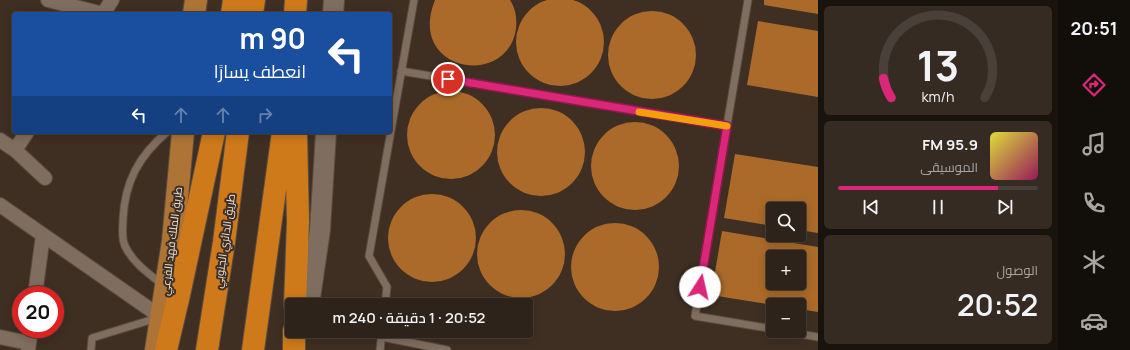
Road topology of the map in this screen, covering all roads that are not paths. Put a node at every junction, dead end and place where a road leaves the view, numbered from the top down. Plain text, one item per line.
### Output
1 (48, 0) edge
2 (112, 0) edge
3 (196, 0) edge
4 (234, 0) edge
5 (254, 0) edge
6 (296, 0) edge
7 (299, 0) edge
8 (334, 0) edge
9 (414, 0) edge
10 (748, 0) edge
11 (95, 12) edge
12 (104, 12) edge
13 (194, 12) edge
14 (232, 12) edge
15 (252, 12) edge
16 (295, 12) edge
17 (299, 12) edge
18 (333, 12) edge
19 (401, 71) junction
20 (392, 123) edge
21 (727, 126) junction
22 (26, 134) edge
23 (165, 134) edge
24 (183, 134) edge
25 (214, 134) edge
26 (238, 134) edge
27 (283, 134) edge
28 (296, 134) edge
29 (326, 134) edge
30 (390, 134) edge
31 (0, 140) edge
32 (15, 150) junction
33 (45, 178) dead end
34 (0, 205) edge
35 (43, 235) junction
36 (36, 286) edge
37 (166, 288) junction
38 (295, 298) edge
39 (310, 298) edge
40 (386, 298) edge
41 (161, 317) junction
42 (766, 328) edge
43 (806, 335) edge
44 (0, 337) edge
45 (818, 337) edge
46 (294, 338) edge
47 (304, 338) edge
48 (382, 338) edge
49 (398, 338) edge
50 (28, 347) edge
51 (91, 350) edge
52 (156, 350) edge
53 (166, 350) edge
54 (207, 350) edge
55 (253, 350) edge
56 (294, 350) edge
57 (302, 350) edge
58 (380, 350) edge
59 (446, 350) edge

1 - 11 street
2 - 12 street
3 - 13 main road
4 - 14 highway
5 - 15 highway
6 - 16 highway
7 - 17 highway
8 - 18 main road
9 - 19 lane
10 - 21 lane
19 - 20 lane
19 - 21 lane
21 - 42 lane
22 - 32 street
23 - 37 lane
24 - 37 main road, طريق الملك فهد الفرعي
25 - 53 highway
26 - 54 highway, طريق الدائري الجنوبي
27 - 55 highway
28 - 38 highway
29 - 39 main road
30 - 40 lane
31 - 32 street
32 - 33 street
34 - 35 street
35 - 36 street
35 - 41 street
37 - 41 main road, طريق الملك فهد الفرعي
41 - 51 lane
41 - 52 main road, طريق الملك فهد الفرعي
43 - 45 lane
44 - 50 street
46 - 56 highway
47 - 57 main road
48 - 58 lane
49 - 59 lane

